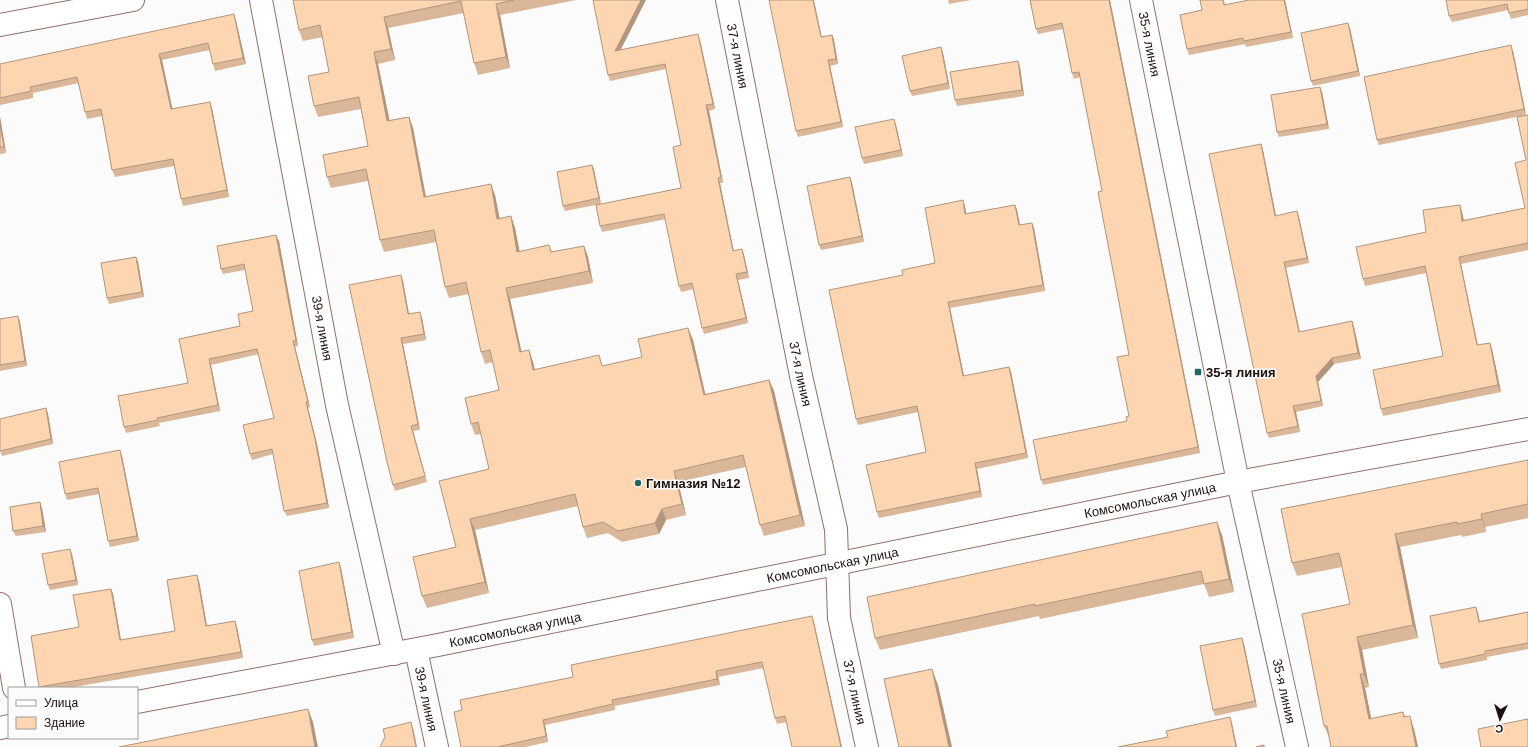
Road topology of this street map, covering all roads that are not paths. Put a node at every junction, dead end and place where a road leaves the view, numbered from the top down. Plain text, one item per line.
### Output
1 (133, 0) edge
2 (261, 0) edge
3 (727, 0) edge
4 (1141, 0) edge
5 (0, 25) edge
6 (1528, 429) edge
7 (1238, 482) junction
8 (838, 562) junction
9 (0, 604) edge
10 (416, 650) junction
11 (394, 654) junction
12 (14, 687) edge
13 (138, 702) edge
14 (437, 747) edge
15 (867, 747) edge
16 (1296, 747) edge

1 - 5 street
2 - 11 street, 39-я линия
3 - 8 street, 37-я линия
4 - 7 street, 35-я линия
6 - 7 street, Комсомольская улица
7 - 8 street, Комсомольская улица
7 - 16 street, 35-я линия
8 - 10 street, Комсомольская улица
8 - 15 street, 37-я линия
9 - 12 street
10 - 11 street, Комсомольская улица
10 - 14 street, 39-я линия
11 - 13 street, Комсомольская улица

